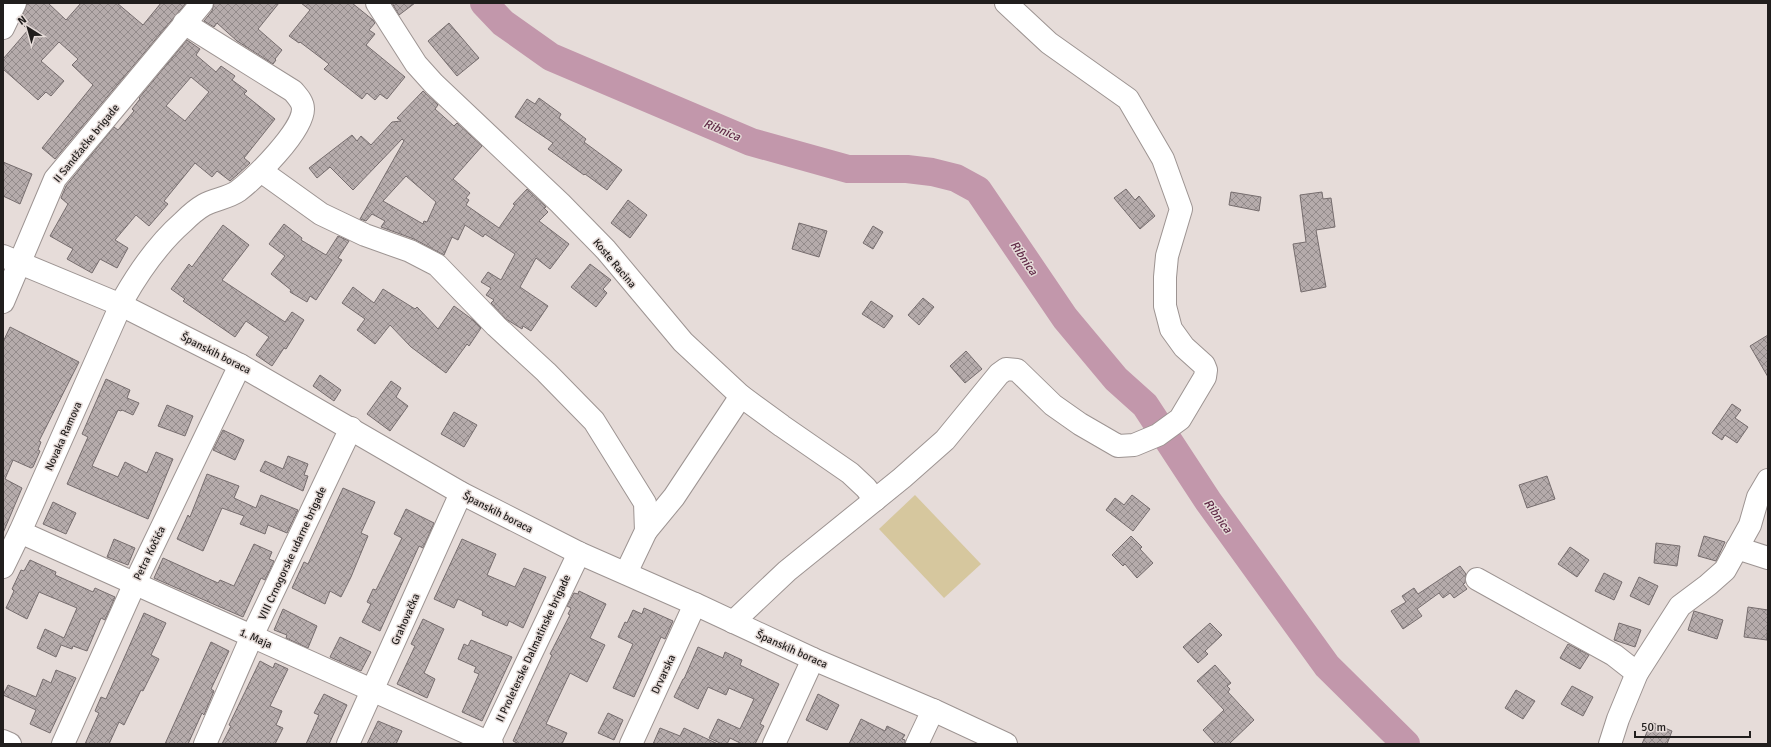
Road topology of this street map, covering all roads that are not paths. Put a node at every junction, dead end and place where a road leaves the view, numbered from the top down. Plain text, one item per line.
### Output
1 (15, 3) edge
2 (202, 3) edge
3 (377, 3) edge
4 (1006, 3) edge
5 (184, 23) junction
6 (3, 28) edge
7 (261, 171) junction
8 (11, 260) edge
9 (3, 302) edge
10 (121, 305) junction
11 (240, 365) junction
12 (741, 396) junction
13 (350, 428) junction
14 (1768, 480) edge
15 (462, 493) junction
16 (874, 500) junction
17 (646, 531) junction
18 (20, 532) junction
19 (1737, 548) junction
20 (579, 553) junction
21 (1768, 558) edge
22 (3, 567) edge
23 (626, 573) junction
24 (1477, 579) dead end
25 (135, 584) junction
26 (695, 604) junction
27 (733, 622) junction
28 (252, 636) junction
29 (813, 659) junction
30 (1637, 673) junction
31 (372, 690) junction
32 (933, 710) junction
33 (3, 741) edge
34 (10, 744) edge
35 (63, 744) edge
36 (205, 744) edge
37 (348, 744) edge
38 (489, 744) edge
39 (631, 744) edge
40 (774, 744) edge
41 (918, 744) edge
42 (1006, 744) edge
43 (1610, 744) edge

1 - 6 street
2 - 5 street, II Sandžačke brigade
3 - 12 street, Koste Racina
4 - 16 street
5 - 7 street, Novaka Ramova
5 - 8 street, II Sandžačke brigade
7 - 10 street, Novaka Ramova
7 - 17 street
8 - 9 street, II Sandžačke brigade
8 - 10 street, Španskih boraca
10 - 11 street, Španskih boraca
10 - 18 street, Novaka Ramova
11 - 13 street, Španskih boraca
11 - 25 street, Petra Kočića
12 - 16 street, Koste Racina
12 - 17 street
13 - 15 street, Španskih boraca
13 - 28 street, VIII Crnogorske udarne brigade
14 - 19 street
15 - 20 street, Španskih boraca
15 - 31 street, Grahovačka
16 - 27 street
17 - 23 street
18 - 22 street, Novaka Ramova
18 - 25 street, 1. Maja
19 - 21 street
19 - 30 street
20 - 23 street, Španskih boraca
20 - 38 street, II Proleterske Dalmatinske brigade
23 - 26 street, Španskih boraca
24 - 30 street
25 - 28 street, 1. Maja
25 - 35 street, Petra Kočića
26 - 27 street, Španskih boraca
26 - 39 street, Drvarska
27 - 29 street, Španskih boraca
28 - 31 street, 1. Maja
28 - 36 street, VIII Crnogorske udarne brigade
29 - 32 street, Španskih boraca
29 - 40 street
30 - 43 street
31 - 37 street, Grahovačka
31 - 38 street, 1. Maja
32 - 41 street
32 - 42 street, Španskih boraca
33 - 34 street

